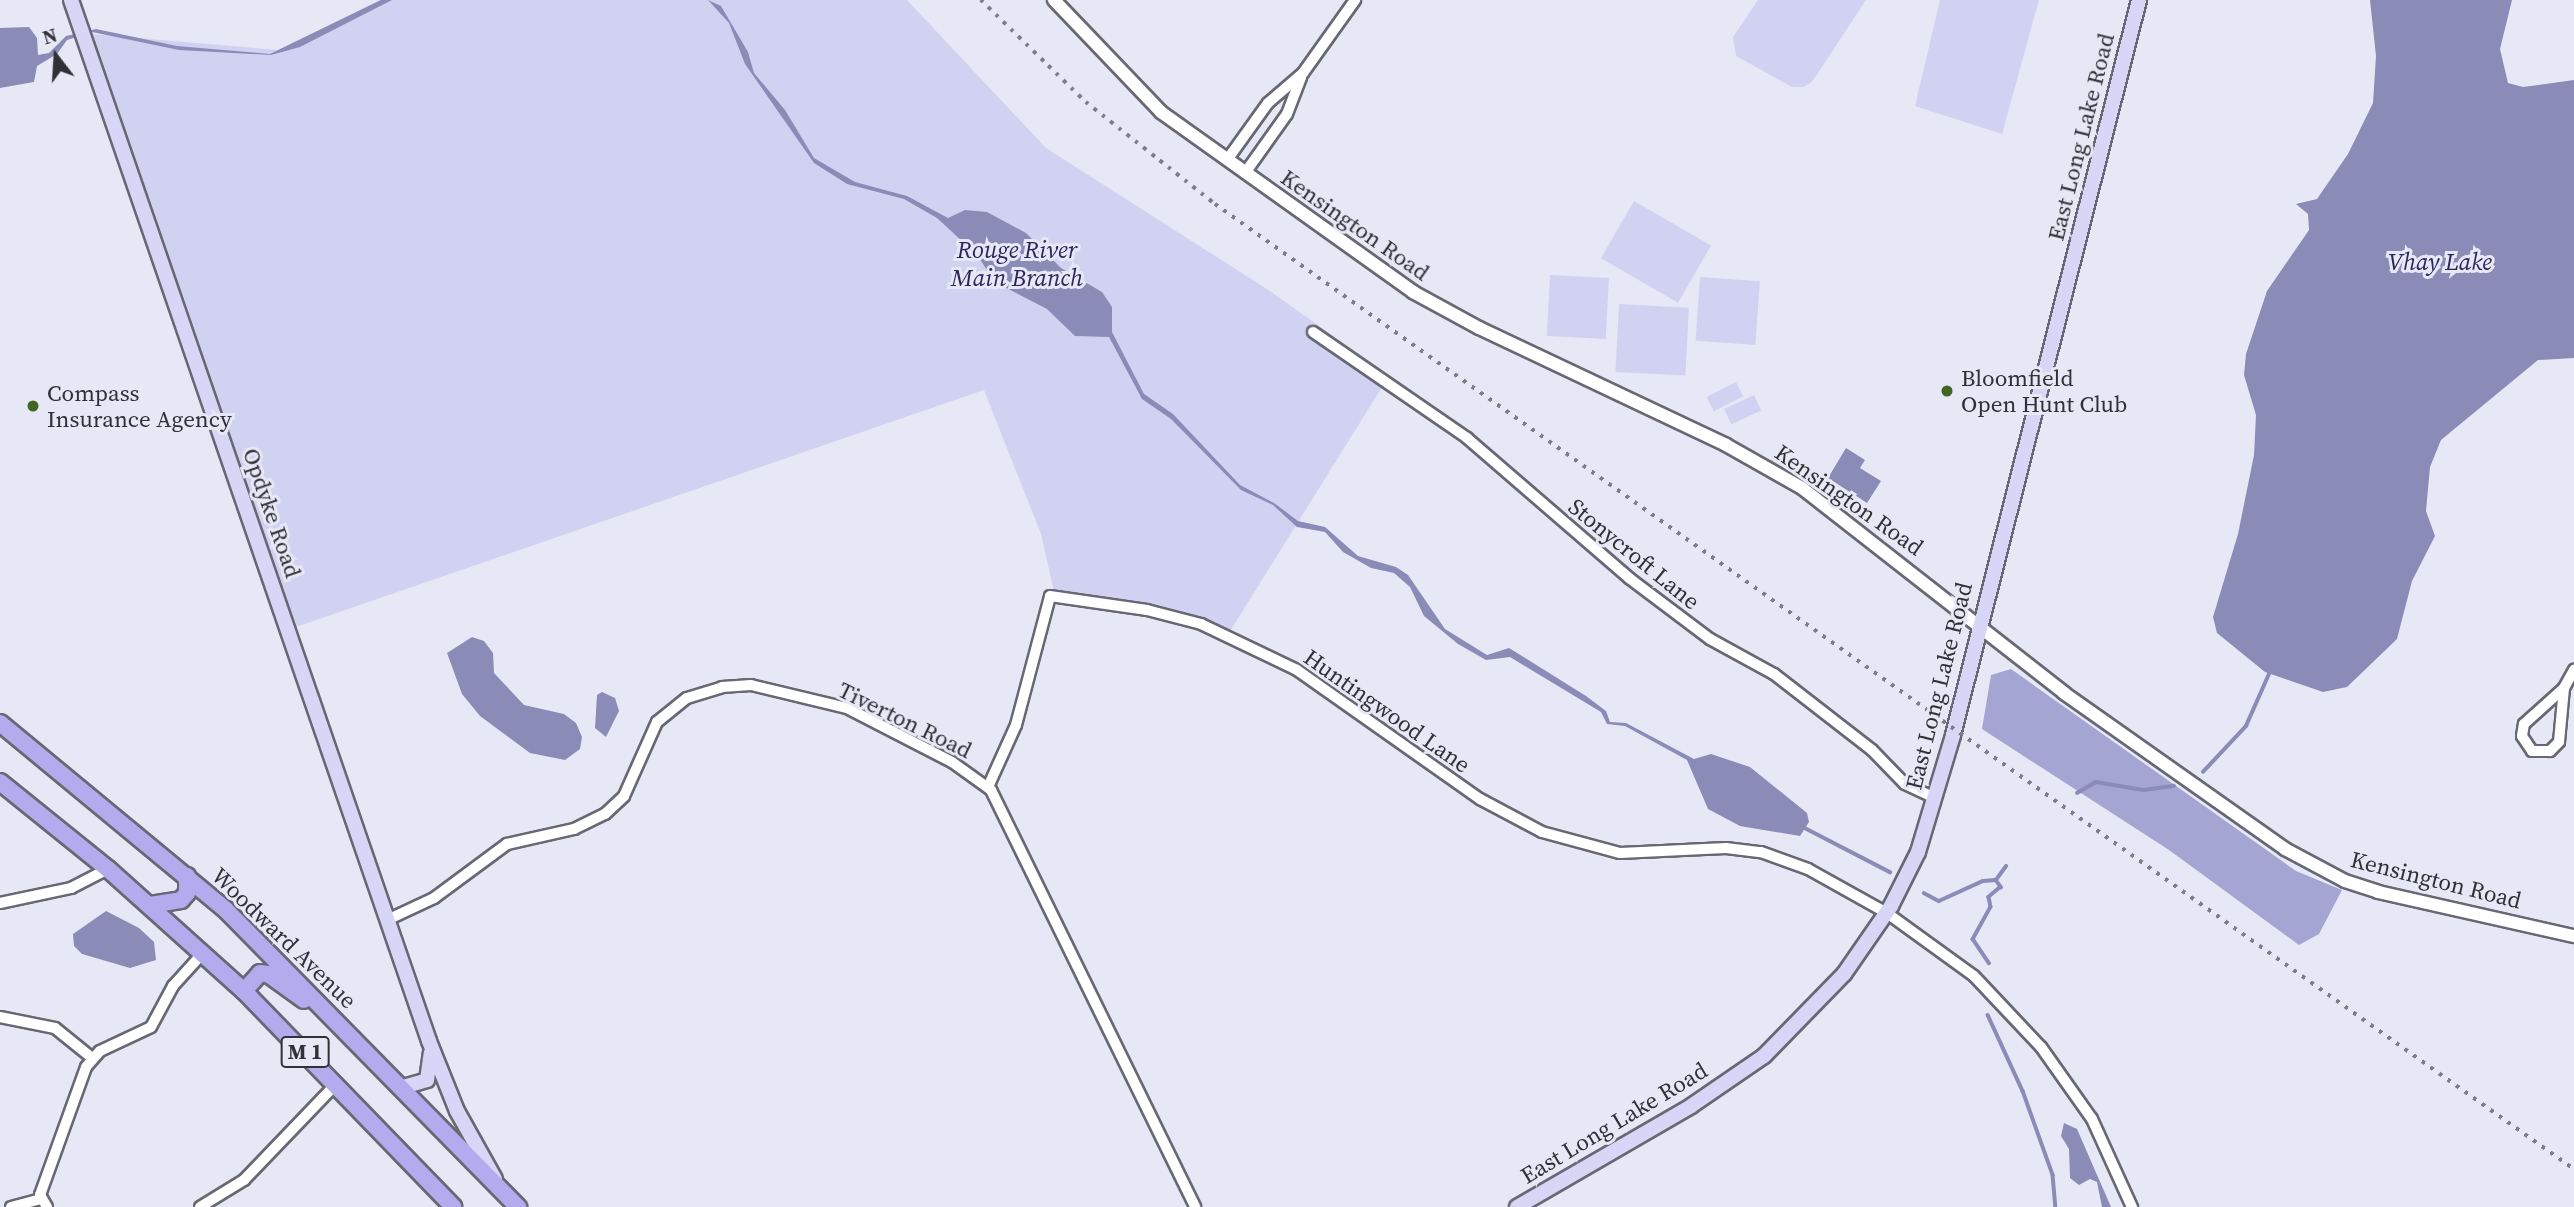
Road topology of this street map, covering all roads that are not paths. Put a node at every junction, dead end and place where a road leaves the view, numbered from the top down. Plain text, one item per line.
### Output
1 (71, 0) edge
2 (1054, 0) edge
3 (1355, 0) edge
4 (2139, 0) edge
5 (1303, 73) junction
6 (1227, 160) junction
7 (1245, 173) junction
8 (1313, 332) dead end
9 (1978, 624) junction
10 (2574, 670) edge
11 (2564, 688) junction
12 (0, 723) edge
13 (0, 782) edge
14 (988, 787) junction
15 (1935, 798) junction
16 (108, 869) junction
17 (187, 876) junction
18 (0, 903) edge
19 (150, 905) junction
20 (1887, 913) junction
21 (387, 920) junction
22 (2574, 936) edge
23 (202, 954) junction
24 (244, 990) junction
25 (0, 1017) edge
26 (429, 1041) junction
27 (373, 1057) junction
28 (92, 1058) junction
29 (336, 1084) junction
30 (403, 1087) junction
31 (500, 1186) junction
32 (45, 1205) edge
33 (11, 1207) edge
34 (200, 1207) edge
35 (453, 1207) edge
36 (518, 1207) edge
37 (1195, 1207) edge
38 (1517, 1207) edge
39 (2132, 1207) edge

1 - 21 main road, Opdyke Road
2 - 6 street, Kensington Road
3 - 5 street
4 - 9 main road, East Long Lake Road
5 - 6 street
5 - 7 street
6 - 7 street, Kensington Road
7 - 9 street, Kensington Road
8 - 15 street, Stonycroft Lane
9 - 15 main road, East Long Lake Road
9 - 22 street, Kensington Road
10 - 11 street
11 - 11 street
12 - 17 main road, Woodward Avenue / M 1
13 - 16 main road, M 1
14 - 20 street, Huntingwood Lane
14 - 21 street, Tiverton Road
14 - 37 street, Tiverton Road
15 - 20 main road, East Long Lake Road
16 - 18 street
16 - 19 main road, M 1
17 - 19 main road
17 - 27 main road, Woodward Avenue / M 1
19 - 23 main road, M 1
20 - 38 main road, East Long Lake Road
20 - 39 street
21 - 26 main road, Opdyke Road
23 - 24 main road, M 1
23 - 28 street
24 - 27 main road
24 - 29 main road, M 1
25 - 28 street
26 - 30 main road, Opdyke Road
26 - 31 main road, Opdyke Road
27 - 30 main road, Woodward Avenue / M 1
28 - 32 street
29 - 34 street
29 - 35 main road, M 1
30 - 31 main road, Woodward Avenue / M 1
31 - 36 main road, Woodward Avenue / M 1
32 - 33 street

